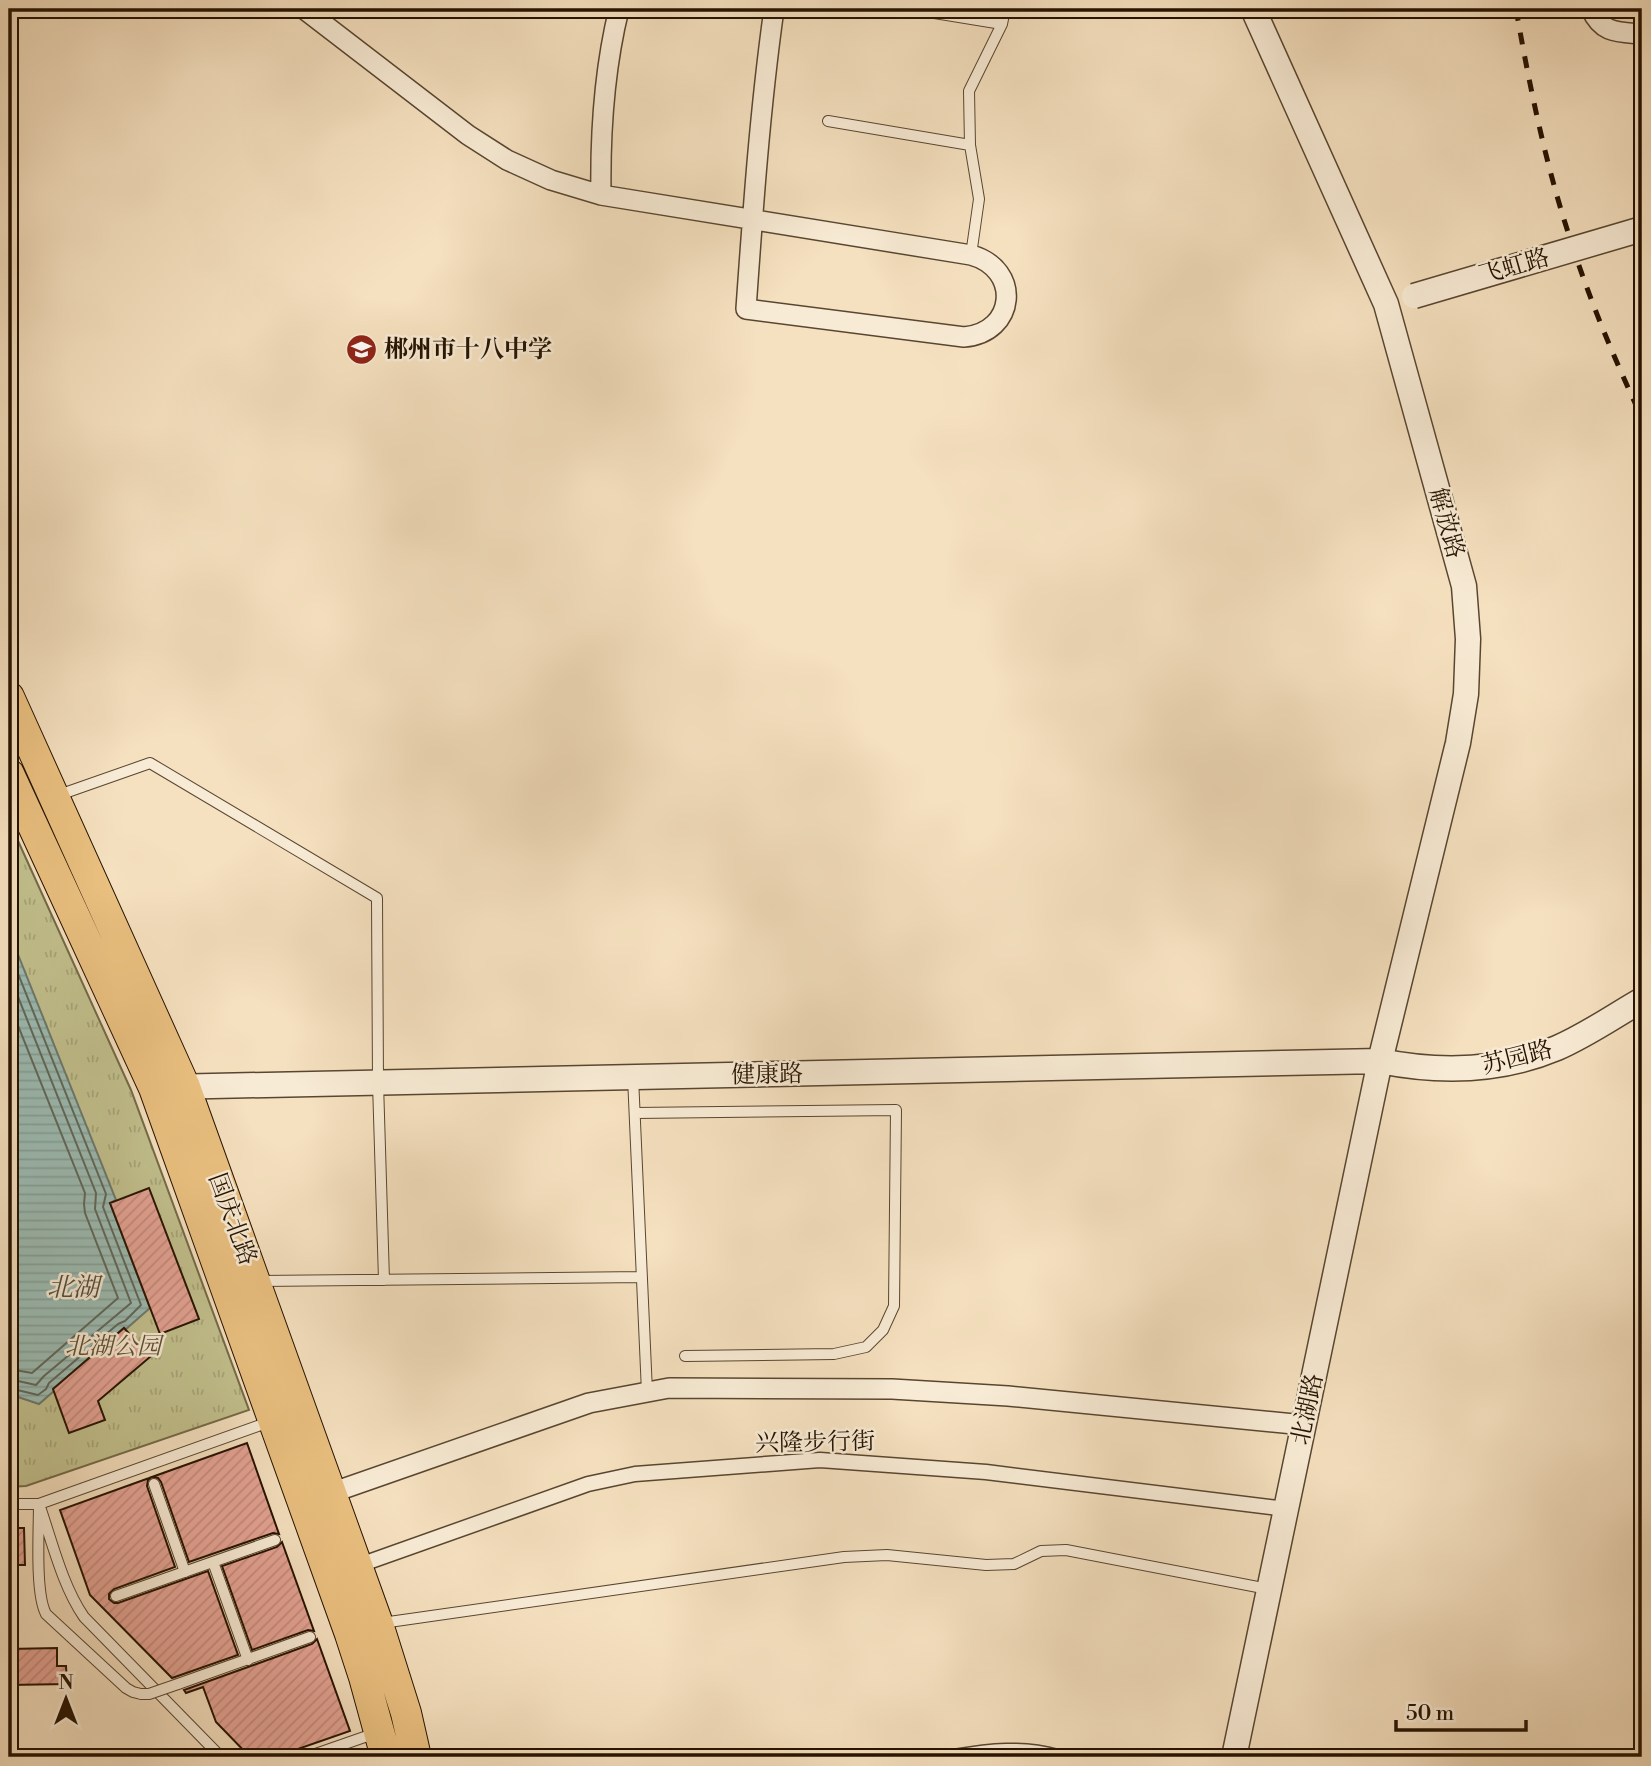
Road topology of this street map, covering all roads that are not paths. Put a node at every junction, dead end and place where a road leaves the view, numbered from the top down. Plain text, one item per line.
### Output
1 (304, 9) edge
2 (619, 9) edge
3 (774, 9) edge
4 (910, 9) edge
5 (1005, 9) edge
6 (1253, 9) edge
7 (1591, 9) edge
8 (1002, 24) junction
9 (1642, 34) edge
10 (828, 121) dead end
11 (970, 145) junction
12 (601, 195) junction
13 (752, 220) junction
14 (1642, 229) edge
15 (971, 255) junction
16 (1386, 304) junction
17 (9, 696) edge
18 (9, 774) edge
19 (55, 796) junction
20 (1642, 1000) edge
21 (1380, 1061) junction
22 (633, 1077) junction
23 (378, 1083) junction
24 (185, 1087) junction
25 (153, 1088) junction
26 (635, 1113) junction
27 (642, 1277) junction
28 (255, 1280) junction
29 (384, 1280) junction
30 (685, 1356) dead end
31 (647, 1392) junction
32 (273, 1421) junction
33 (1304, 1425) junction
34 (153, 1484) dead end
35 (331, 1493) junction
36 (9, 1504) edge
37 (39, 1504) junction
38 (1286, 1509) junction
39 (275, 1540) dead end
40 (213, 1562) junction
41 (357, 1566) junction
42 (185, 1572) junction
43 (1270, 1589) junction
44 (116, 1596) dead end
45 (378, 1624) junction
46 (310, 1637) dead end
47 (247, 1660) junction
48 (383, 1744) edge
49 (222, 1757) edge
50 (307, 1757) edge
51 (416, 1757) edge
52 (954, 1757) edge
53 (1057, 1757) edge
54 (1234, 1757) edge

1 - 12 street
2 - 12 street
3 - 13 street
4 - 8 lane
5 - 8 lane
6 - 16 street, 解放路
7 - 9 street
8 - 11 lane
10 - 11 lane
11 - 15 lane
12 - 13 street
13 - 15 street
13 - 15 street
14 - 16 street, 飞虹路, bridge
16 - 21 street, 解放路
17 - 19 main road, 国庆北路
18 - 25 main road, 国庆北路
19 - 23 lane
19 - 24 main road, 国庆北路
20 - 21 street, 苏园路
21 - 22 street, 健康路
21 - 33 street, 北湖路
22 - 23 street, 健康路
22 - 26 lane
23 - 24 street, 健康路
23 - 29 lane
24 - 25 street, 健康路
24 - 28 main road, 国庆北路
25 - 32 main road, 国庆北路
26 - 27 lane
26 - 30 lane
27 - 29 lane
27 - 31 lane
28 - 29 lane
28 - 35 main road, 国庆北路
31 - 33 street
31 - 35 street
32 - 37 lane
32 - 48 main road, 国庆北路
33 - 38 street, 北湖路
34 - 42 lane
35 - 41 main road, 国庆北路
36 - 37 lane
37 - 47 lane, bridge
37 - 49 lane
38 - 41 street, 兴隆步行街
38 - 43 street, 北湖路
39 - 40 lane
40 - 42 lane
40 - 47 lane
41 - 45 main road, 国庆北路
42 - 44 lane
43 - 45 lane
43 - 54 street, 北湖路
45 - 51 main road, 国庆北路
46 - 47 lane
48 - 50 lane
52 - 53 street

